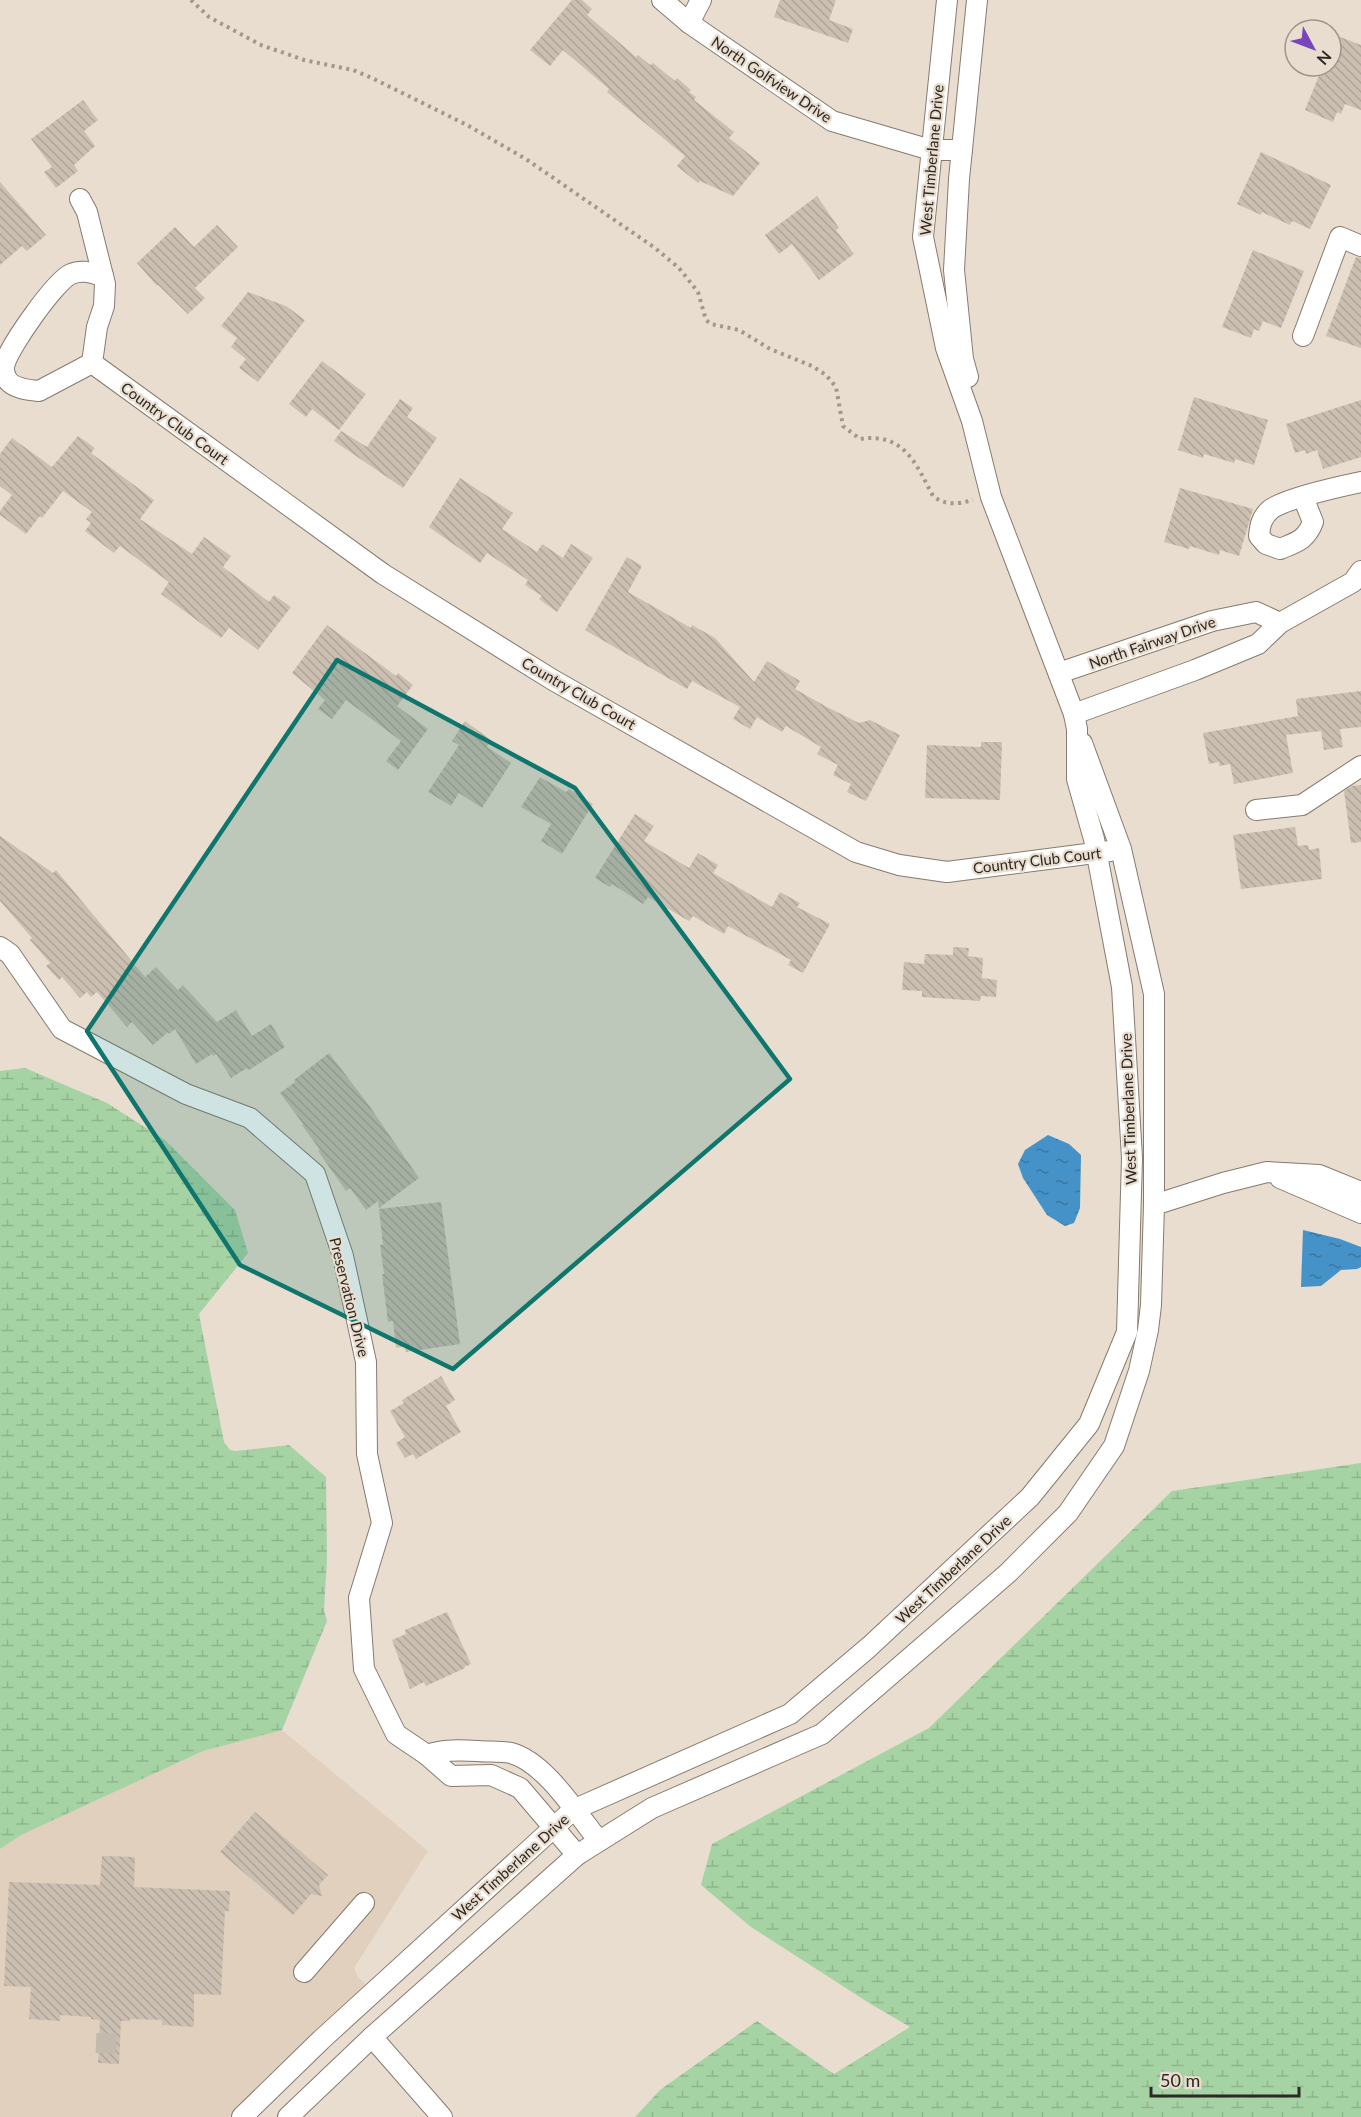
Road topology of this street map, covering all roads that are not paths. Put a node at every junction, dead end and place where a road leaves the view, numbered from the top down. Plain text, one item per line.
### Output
1 (662, 0) edge
2 (701, 0) edge
3 (947, 0) edge
4 (977, 0) edge
5 (689, 23) junction
6 (932, 150) junction
7 (962, 150) junction
8 (80, 199) dead end
9 (1361, 246) edge
10 (103, 276) junction
11 (1303, 336) dead end
12 (92, 363) junction
13 (972, 421) junction
14 (1361, 482) edge
15 (1303, 497) dead end
16 (1358, 582) edge
17 (1280, 623) junction
18 (1059, 673) junction
19 (1076, 722) junction
20 (1361, 766) edge
21 (1256, 810) dead end
22 (1121, 849) junction
23 (1096, 853) junction
24 (0, 947) edge
25 (1267, 1172) junction
26 (1361, 1192) edge
27 (1154, 1205) junction
28 (1361, 1212) edge
29 (428, 1755) junction
30 (573, 1810) junction
31 (554, 1827) junction
32 (599, 1841) junction
33 (577, 1855) junction
34 (364, 1903) dead end
35 (304, 1972) dead end
36 (372, 2037) junction
37 (242, 2117) edge
38 (288, 2117) edge
39 (442, 2117) edge

1 - 5 street, North Golfview Drive
2 - 5 street
3 - 6 street, West Timberlane Drive
4 - 7 street, West Timberlane Drive
5 - 6 street, North Golfview Drive
6 - 7 street, North Golfview Drive
6 - 13 street, West Timberlane Drive
7 - 13 street, West Timberlane Drive
8 - 10 street
9 - 11 street
10 - 12 street
10 - 12 street
12 - 23 street, Country Club Court
13 - 18 street, West Timberlane Drive
14 - 15 street
16 - 17 street
17 - 18 street, North Fairway Drive
17 - 19 street
18 - 19 street, West Timberlane Drive
19 - 22 street, West Timberlane Drive
19 - 23 street, West Timberlane Drive
20 - 21 street
22 - 23 street, Country Club Court
22 - 27 street, West Timberlane Drive
23 - 30 street, West Timberlane Drive
24 - 29 street, Preservation Drive
25 - 26 street
25 - 27 street
25 - 28 street
27 - 32 street, West Timberlane Drive
29 - 30 street
29 - 31 street, Preservation Drive
30 - 31 street, West Timberlane Drive
30 - 32 street
31 - 33 street, Preservation Drive
31 - 37 street, West Timberlane Drive
32 - 33 street, West Timberlane Drive
33 - 36 street, West Timberlane Drive
34 - 35 street
36 - 38 street, West Timberlane Drive
36 - 39 street

